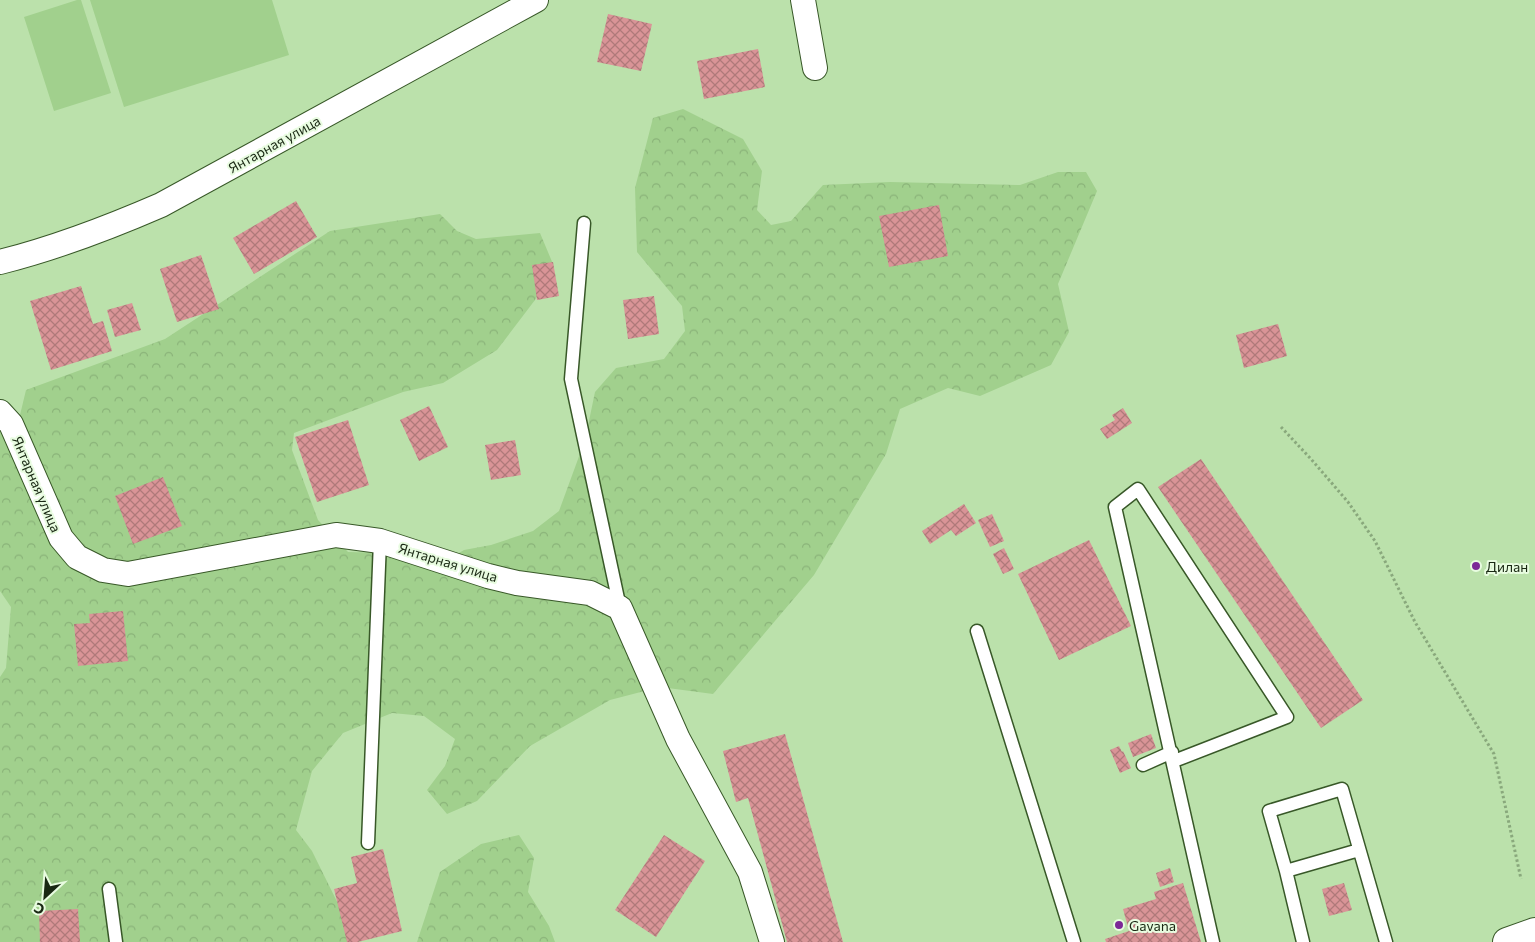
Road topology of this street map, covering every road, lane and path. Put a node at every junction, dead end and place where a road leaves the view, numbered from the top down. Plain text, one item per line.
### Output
1 (536, 0) edge
2 (803, 0) edge
3 (815, 68) dead end
4 (584, 223) dead end
5 (0, 262) edge
6 (0, 412) edge
7 (1281, 427) dead end
8 (380, 541) junction
9 (620, 608) junction
10 (977, 631) dead end
11 (1173, 756) junction
12 (1143, 765) dead end
13 (368, 843) dead end
14 (1359, 850) junction
15 (1286, 871) junction
16 (1521, 879) dead end
17 (109, 889) dead end
18 (1535, 932) edge
19 (116, 942) edge
20 (772, 942) edge
21 (1074, 942) edge
22 (1214, 942) edge
23 (1303, 942) edge
24 (1386, 942) edge
25 (1507, 942) edge

1 - 5 street, Янтарная улица
2 - 3 street
4 - 9 lane
6 - 8 street, Янтарная улица
7 - 16 path
8 - 9 street, Янтарная улица
8 - 13 lane
9 - 20 street
10 - 21 lane
11 - 11 lane
11 - 12 lane
11 - 22 lane
14 - 15 lane
14 - 15 lane
14 - 24 lane
15 - 23 lane
17 - 19 lane
18 - 25 main road

